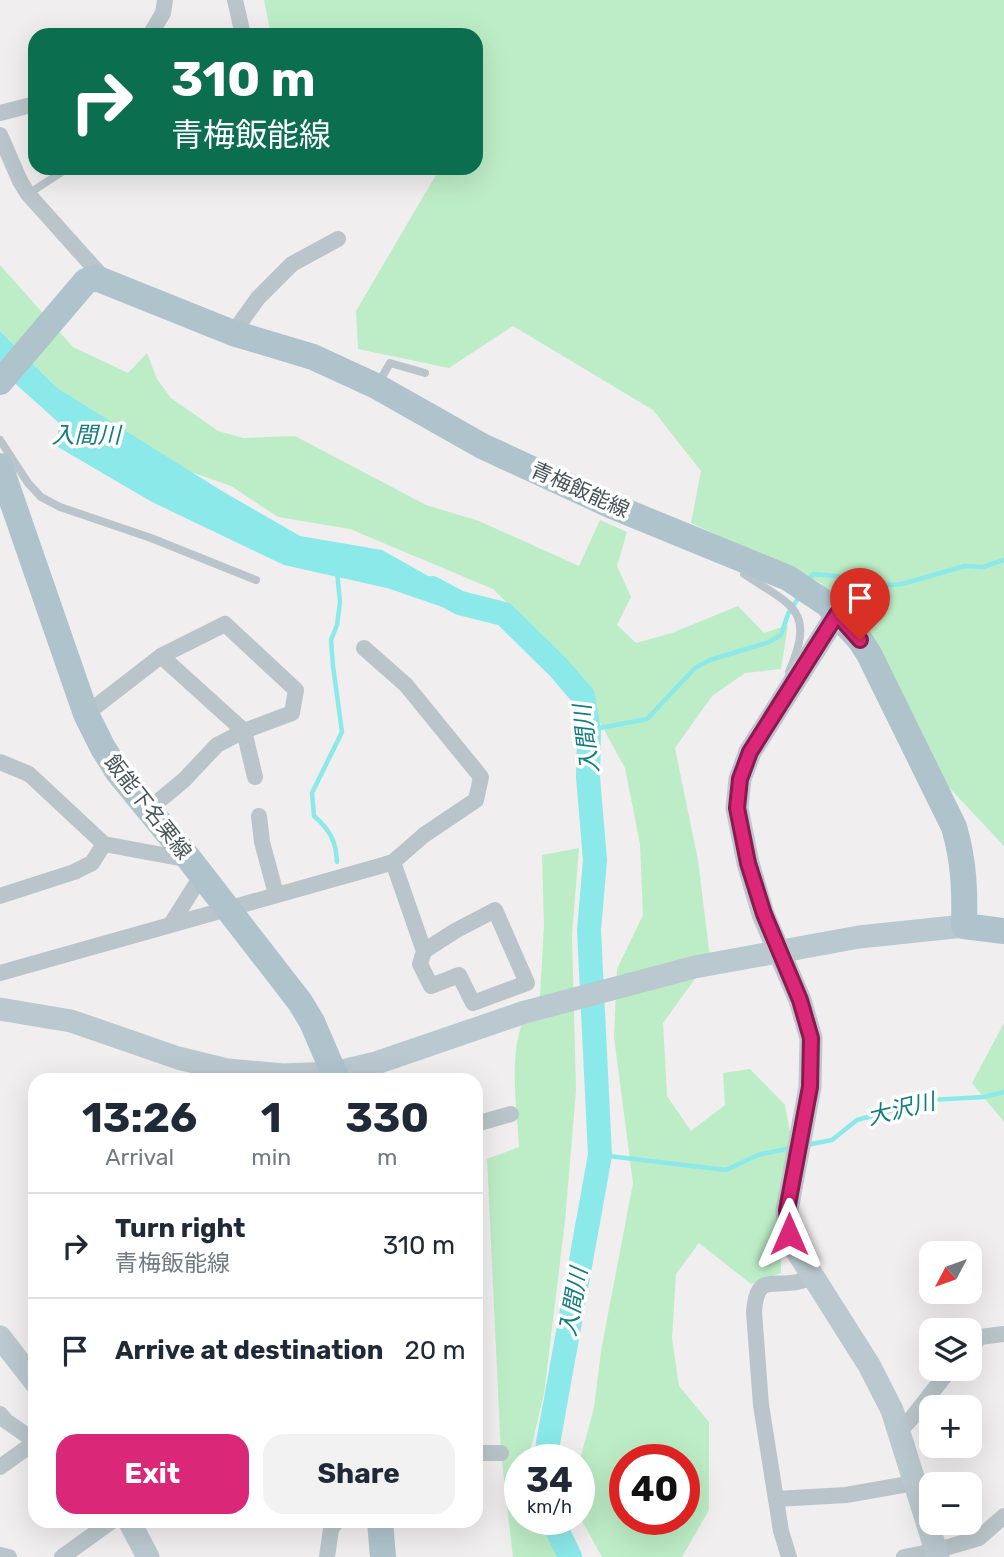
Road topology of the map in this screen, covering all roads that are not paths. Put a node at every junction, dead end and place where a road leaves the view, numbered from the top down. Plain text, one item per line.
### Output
1 (165, 0) edge
2 (234, 0) edge
3 (154, 28) edge
4 (241, 28) edge
5 (28, 106) edge
6 (0, 113) edge
7 (0, 135) edge
8 (57, 175) edge
9 (28, 194) junction
10 (338, 239) dead end
11 (106, 282) junction
12 (233, 334) junction
13 (425, 373) dead end
14 (0, 382) edge
15 (376, 386) junction
16 (0, 440) edge
17 (0, 466) edge
18 (749, 561) junction
19 (256, 580) dead end
20 (828, 606) junction
21 (364, 648) dead end
22 (161, 656) junction
23 (86, 714) junction
24 (774, 715) junction
25 (244, 732) junction
26 (0, 762) edge
27 (255, 777) dead end
28 (149, 809) junction
29 (259, 816) dead end
30 (104, 844) junction
31 (393, 862) junction
32 (196, 868) junction
33 (276, 894) junction
34 (0, 896) edge
35 (228, 908) junction
36 (171, 924) junction
37 (964, 926) junction
38 (1004, 931) edge
39 (778, 950) junction
40 (424, 951) junction
41 (0, 973) edge
42 (0, 1009) edge
43 (261, 1073) edge
44 (334, 1073) edge
45 (347, 1073) edge
46 (511, 1114) dead end
47 (483, 1122) edge
48 (813, 1276) junction
49 (1004, 1334) edge
50 (0, 1337) edge
51 (982, 1337) edge
52 (28, 1373) edge
53 (941, 1381) edge
54 (0, 1414) edge
55 (899, 1431) junction
56 (28, 1436) edge
57 (28, 1446) edge
58 (483, 1453) edge
59 (501, 1453) dead end
60 (0, 1467) edge
61 (914, 1483) junction
62 (776, 1499) junction
63 (1004, 1516) edge
64 (101, 1528) edge
65 (133, 1528) edge
66 (332, 1528) edge
67 (381, 1528) edge
68 (936, 1554) edge
69 (0, 1555) edge
70 (9, 1557) edge
71 (62, 1557) edge
72 (148, 1557) edge
73 (327, 1557) edge
74 (383, 1557) edge
75 (789, 1557) edge
76 (904, 1557) edge

1 - 3 street
2 - 4 street
5 - 6 street
7 - 9 street
8 - 9 lane
9 - 11 street
10 - 12 street
11 - 12 main road, 青梅飯能線
11 - 14 main road
12 - 15 main road, 青梅飯能線
13 - 15 lane
15 - 18 main road, 青梅飯能線
16 - 19 lane
17 - 23 main road, 飯能下名栗線
18 - 20 main road, 青梅飯能線
18 - 24 lane
20 - 24 street
20 - 37 main road, 青梅飯能線
21 - 31 street
22 - 23 street
22 - 25 street
22 - 25 street
23 - 28 main road, 飯能下名栗線
24 - 39 street
25 - 27 street
25 - 28 street
26 - 30 street
28 - 32 main road, 飯能下名栗線
29 - 33 street
30 - 32 street
30 - 34 street
31 - 33 street
31 - 40 street
32 - 35 main road, 飯能下名栗線
32 - 36 street
33 - 35 street
35 - 36 street
35 - 44 main road, 飯能下名栗線
36 - 41 street
37 - 38 main road
37 - 39 street
39 - 45 street
39 - 48 street
40 - 40 street
42 - 43 street
46 - 47 street
48 - 55 street
48 - 62 street
49 - 51 street
50 - 52 street
53 - 55 street
54 - 56 street
55 - 61 street
57 - 60 street
58 - 59 street
61 - 62 street
61 - 68 street
62 - 75 street
63 - 68 street
64 - 71 street
65 - 72 street
66 - 73 street
67 - 74 main road
68 - 76 street
69 - 70 street

